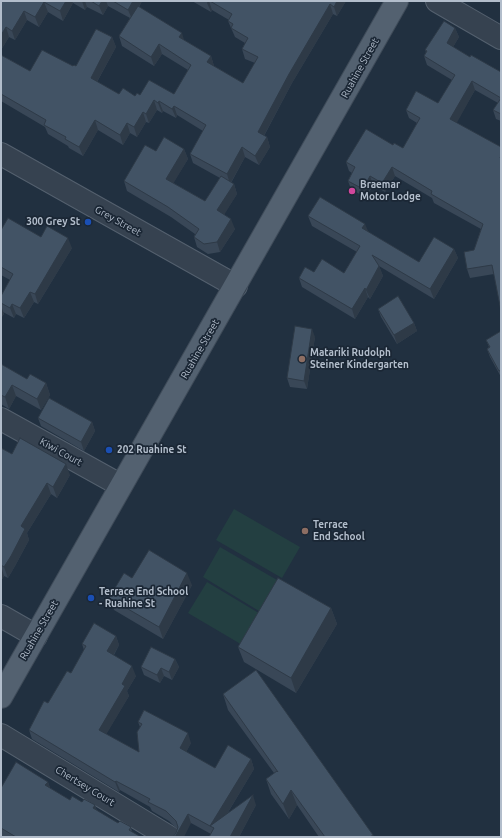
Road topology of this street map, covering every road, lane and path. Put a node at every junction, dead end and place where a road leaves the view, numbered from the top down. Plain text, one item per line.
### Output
1 (397, 1) edge
2 (436, 1) edge
3 (501, 38) edge
4 (1, 154) edge
5 (236, 286) junction
6 (1, 419) edge
7 (120, 485) junction
8 (1, 616) edge
9 (36, 636) junction
10 (1, 697) edge
11 (1, 735) edge
12 (169, 837) edge

1 - 5 main road, Ruahine Street
2 - 3 street
4 - 5 street, Grey Street
5 - 7 main road, Ruahine Street
6 - 7 street, Kiwi Court
7 - 9 main road, Ruahine Street
8 - 9 street
9 - 10 main road, Ruahine Street
11 - 12 street, Chertsey Court

